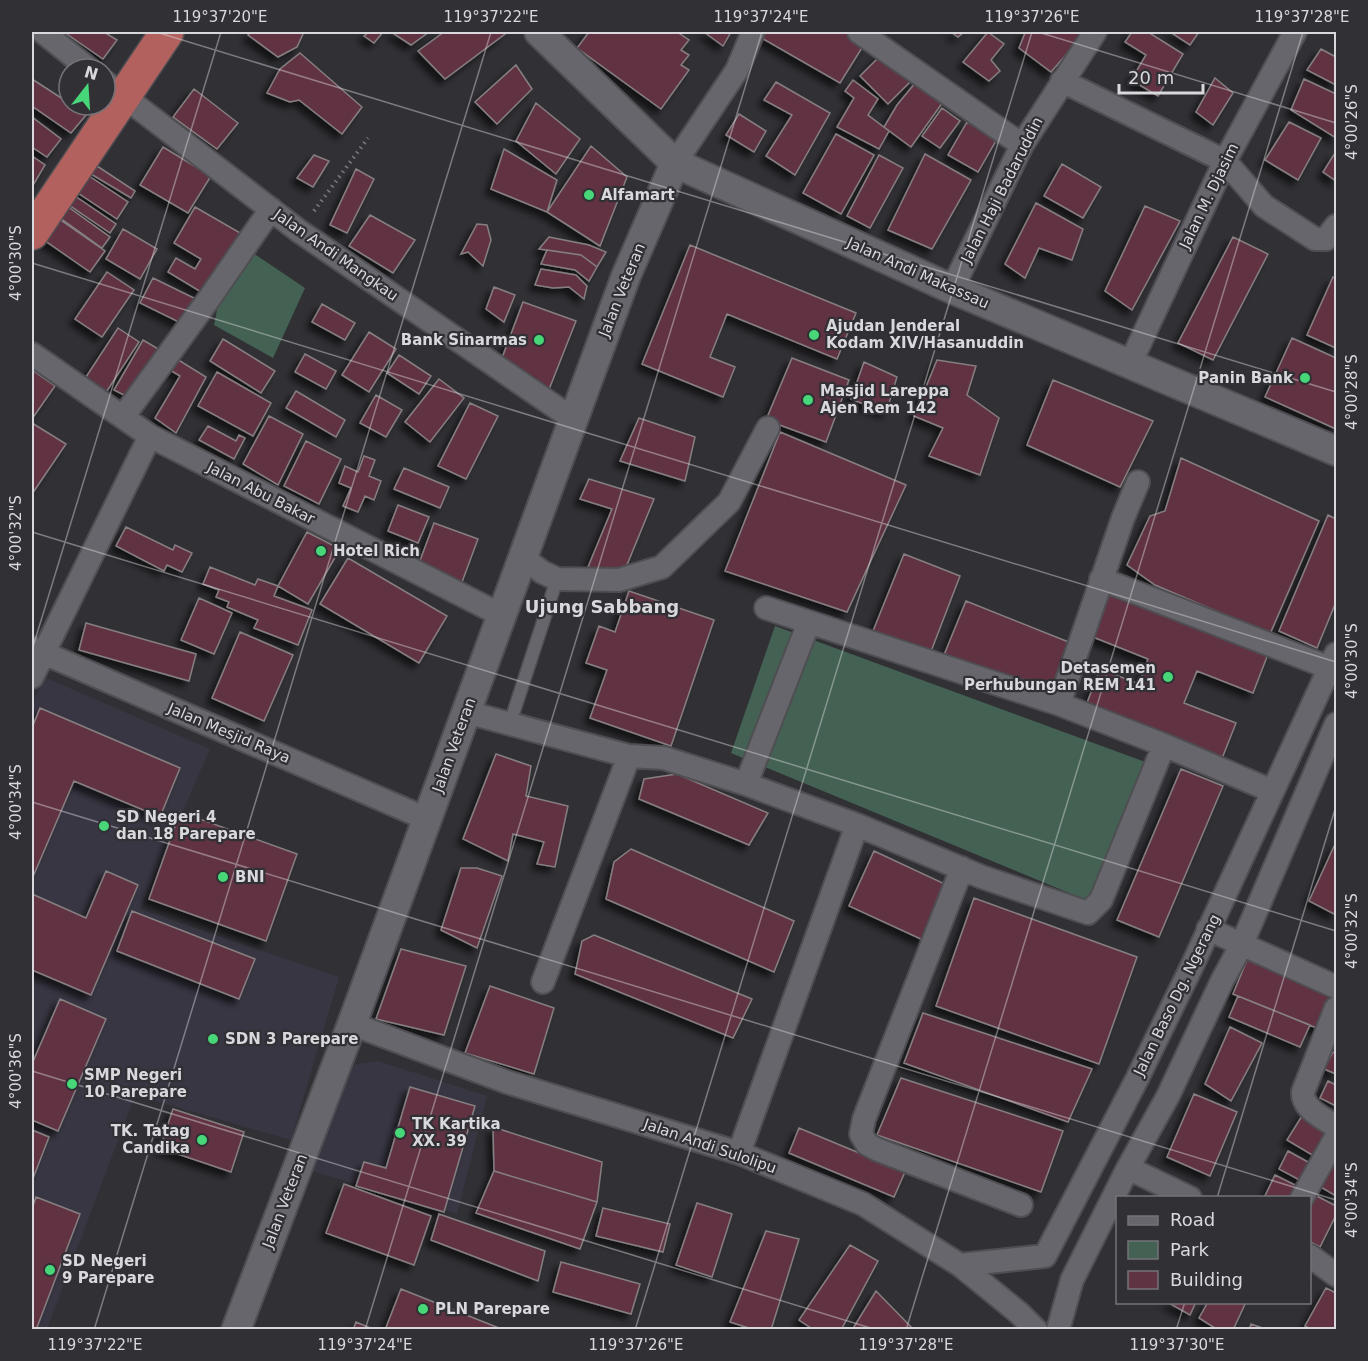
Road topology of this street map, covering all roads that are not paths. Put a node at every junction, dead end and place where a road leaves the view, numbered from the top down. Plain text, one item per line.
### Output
1 (43, 32) edge
2 (167, 32) edge
3 (753, 32) edge
4 (859, 32) edge
5 (1095, 32) edge
6 (1295, 32) edge
7 (553, 37) edge
8 (74, 57) edge
9 (1062, 81) junction
10 (117, 86) edge
11 (117, 91) edge
12 (98, 117) edge
13 (1022, 145) junction
14 (1225, 160) junction
15 (675, 163) junction
16 (271, 209) junction
17 (1336, 226) edge
18 (32, 233) edge
19 (952, 289) junction
20 (32, 354) edge
21 (1130, 364) junction
22 (123, 417) junction
23 (573, 419) junction
24 (768, 428) dead end
25 (150, 436) junction
26 (1336, 451) edge
27 (1138, 482) dead end
28 (522, 557) junction
29 (557, 579) junction
30 (1101, 579) junction
31 (766, 608) dead end
32 (501, 615) junction
33 (809, 622) junction
34 (37, 650) edge
35 (1333, 661) edge
36 (32, 677) edge
37 (1059, 704) junction
38 (1312, 705) junction
39 (514, 711) dead end
40 (466, 712) junction
41 (1336, 715) edge
42 (1336, 724) edge
43 (1164, 745) junction
44 (629, 756) junction
45 (746, 784) junction
46 (1272, 791) junction
47 (427, 819) junction
48 (856, 825) junction
49 (962, 868) junction
50 (1208, 929) junction
51 (1242, 944) junction
52 (543, 982) dead end
53 (1336, 987) edge
54 (1336, 1008) edge
55 (352, 1024) junction
56 (1137, 1079) junction
57 (1168, 1096) junction
58 (1336, 1127) edge
59 (1336, 1137) edge
60 (739, 1153) junction
61 (1128, 1168) junction
62 (1189, 1196) edge
63 (1303, 1196) edge
64 (1021, 1205) dead end
65 (1045, 1256) junction
66 (1311, 1257) edge
67 (960, 1265) junction
68 (1336, 1275) edge
69 (1072, 1280) junction
70 (236, 1329) edge
71 (1035, 1329) edge
72 (1058, 1329) edge

1 - 8 street
2 - 10 highway
3 - 15 street
4 - 13 street
5 - 9 street, Jalan Haji Badaruddin
6 - 14 street, Jalan M. Djasim
7 - 15 street, Jalan Andi Makassau
9 - 13 street, Jalan Haji Badaruddin
9 - 14 street
11 - 16 street, Jalan Andi Mangkau
12 - 18 highway
13 - 19 street, Jalan Haji Badaruddin
14 - 17 street
14 - 21 street, Jalan M. Djasim
15 - 19 street, Jalan Andi Makassau
15 - 23 street, Jalan Veteran
16 - 22 street
16 - 23 street, Jalan Andi Mangkau
19 - 21 street, Jalan Andi Makassau
20 - 22 street, Jalan Abu Bakar
21 - 26 street, Jalan Andi Makassau
22 - 25 street, Jalan Abu Bakar
23 - 28 street, Jalan Veteran
24 - 29 street
25 - 32 street, Jalan Abu Bakar
25 - 34 street
27 - 30 street
28 - 29 street
28 - 32 street, Jalan Veteran
29 - 39 lane
30 - 35 street
30 - 37 street
31 - 33 street
32 - 40 street, Jalan Veteran
33 - 37 street
33 - 45 street
34 - 36 street
34 - 47 street, Jalan Mesjid Raya
35 - 38 street, Jalan Baso Dg. Ngerang
37 - 43 street
38 - 41 street
38 - 46 street, Jalan Baso Dg. Ngerang
40 - 44 street
40 - 47 street, Jalan Veteran
42 - 51 street
43 - 46 street
43 - 49 street
44 - 45 street
44 - 52 street
45 - 48 street
46 - 50 street, Jalan Baso Dg. Ngerang
47 - 55 street, Jalan Veteran
48 - 49 street
48 - 60 street
49 - 64 street
50 - 51 street
50 - 56 street, Jalan Baso Dg. Ngerang
51 - 53 street
51 - 57 street
54 - 58 street
55 - 60 street, Jalan Andi Sulolipu
55 - 70 street, Jalan Veteran
56 - 57 street
56 - 65 street, Jalan Baso Dg. Ngerang
57 - 61 street
59 - 63 street
60 - 67 street, Jalan Andi Sulolipu
61 - 62 street
61 - 69 street
65 - 67 street
65 - 69 street
66 - 68 street
67 - 71 street, Jalan Andi Sulolipu
69 - 72 street

